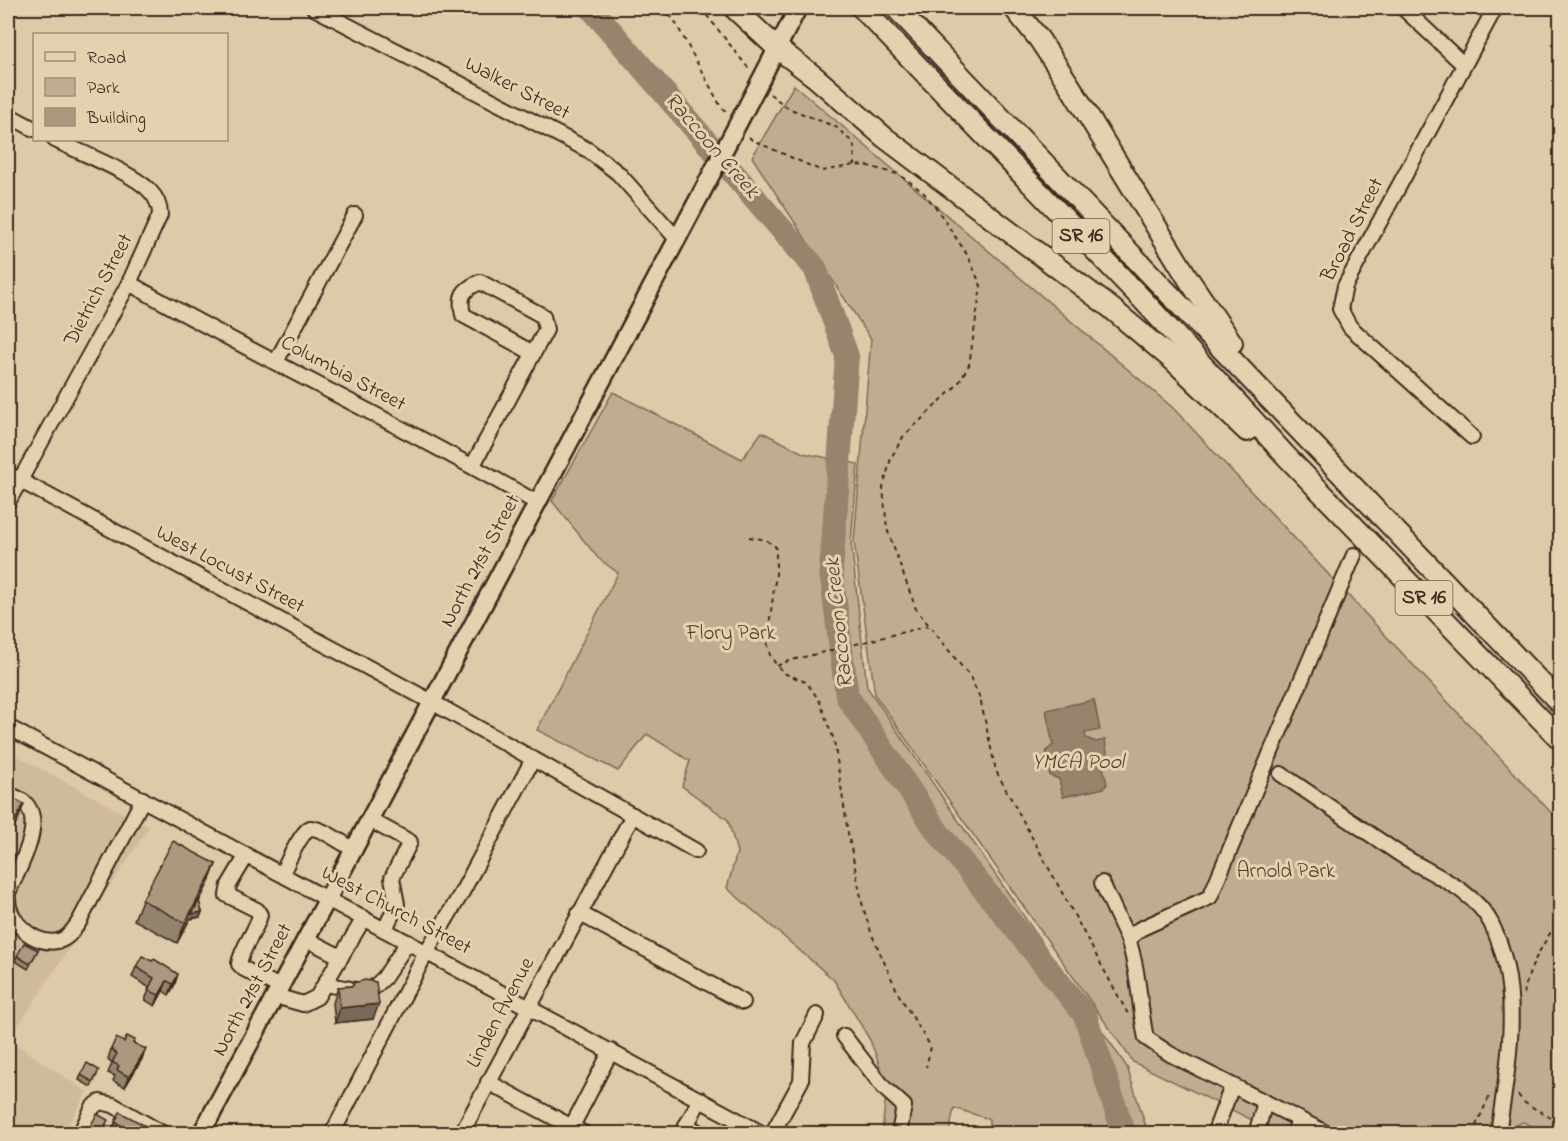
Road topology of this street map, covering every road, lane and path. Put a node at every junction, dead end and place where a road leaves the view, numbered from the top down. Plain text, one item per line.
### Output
1 (314, 8) edge
2 (663, 8) edge
3 (701, 8) edge
4 (734, 8) edge
5 (798, 8) edge
6 (896, 8) edge
7 (1014, 8) edge
8 (1403, 8) edge
9 (1495, 8) edge
10 (867, 12) edge
11 (777, 48) junction
12 (1464, 64) junction
13 (759, 84) junction
14 (736, 113) junction
15 (8, 117) edge
16 (33, 129) edge
17 (744, 132) dead end
18 (57, 141) edge
19 (855, 165) junction
20 (355, 215) dead end
21 (677, 239) junction
22 (129, 283) junction
23 (533, 353) junction
24 (276, 362) junction
25 (1282, 410) junction
26 (1472, 437) dead end
27 (1287, 457) junction
28 (473, 465) junction
29 (13, 477) edge
30 (8, 502) edge
31 (537, 502) junction
32 (749, 537) dead end
33 (1354, 555) dead end
34 (928, 626) junction
35 (777, 666) junction
36 (1560, 701) edge
37 (432, 702) junction
38 (8, 728) edge
39 (1560, 739) edge
40 (533, 759) junction
41 (1281, 774) dead end
42 (8, 794) edge
43 (142, 799) junction
44 (633, 815) junction
45 (370, 820) junction
46 (354, 850) junction
47 (696, 851) dead end
48 (247, 855) junction
49 (282, 874) junction
50 (1102, 883) dead end
51 (8, 893) edge
52 (328, 898) junction
53 (8, 899) edge
54 (579, 913) junction
55 (1560, 917) edge
56 (364, 918) junction
57 (385, 929) junction
58 (306, 939) junction
59 (1128, 939) junction
60 (408, 942) junction
61 (427, 951) junction
62 (341, 957) junction
63 (325, 984) junction
64 (278, 992) junction
65 (743, 1002) dead end
66 (1523, 1003) dead end
67 (529, 1007) junction
68 (817, 1015) dead end
69 (1130, 1017) dead end
70 (844, 1036) dead end
71 (611, 1051) junction
72 (926, 1067) dead end
73 (488, 1082) junction
74 (1233, 1086) junction
75 (1517, 1089) dead end
76 (700, 1099) junction
77 (1265, 1102) junction
78 (1299, 1119) junction
79 (1560, 1123) edge
80 (684, 1129) edge
81 (570, 1130) edge
82 (80, 1134) edge
83 (164, 1134) edge
84 (201, 1134) edge
85 (332, 1134) edge
86 (461, 1134) edge
87 (585, 1134) edge
88 (702, 1134) edge
89 (763, 1134) edge
90 (772, 1134) edge
91 (899, 1134) edge
92 (1214, 1134) edge
93 (1256, 1134) edge
94 (1294, 1134) edge
95 (1328, 1134) edge
96 (1498, 1134) edge

1 - 21 street, Walker Street
2 - 14 path
3 - 13 path
4 - 11 highway
5 - 11 main road, North 21st Street
6 - 25 highway, SR 16
7 - 25 highway
8 - 12 street
9 - 12 street, Broad Street
10 - 27 highway, SR 16
11 - 13 main road, North 21st Street
11 - 27 highway
12 - 26 street, Broad Street
13 - 14 main road, North 21st Street
13 - 19 path
14 - 21 main road, North 21st Street, bridge
15 - 16 street
17 - 19 path
18 - 22 street, Dietrich Street
19 - 34 path
20 - 24 street
21 - 31 main road, North 21st Street
22 - 24 street, Columbia Street
22 - 29 street, Dietrich Street
23 - 23 street
23 - 28 street
24 - 28 street, Columbia Street
25 - 36 highway, SR 16
27 - 39 highway, SR 16
28 - 31 street, Columbia Street
29 - 30 street, Dietrich Street
29 - 37 street, West Locust Street
31 - 37 main road, North 21st Street
32 - 35 path
33 - 59 street
34 - 35 path
34 - 69 path
35 - 72 path
37 - 40 street, West Locust Street
37 - 45 main road, North 21st Street
38 - 43 street, West Church Street
40 - 44 street, West Locust Street
40 - 61 street
41 - 96 street
42 - 51 street
43 - 48 street, West Church Street
43 - 53 street
44 - 47 street, West Locust Street
44 - 54 street, Linden Avenue
45 - 46 main road, North 21st Street
45 - 57 street
46 - 49 street
46 - 52 main road, North 21st Street
48 - 49 street, West Church Street
48 - 64 street
49 - 52 street, West Church Street
50 - 59 street
52 - 56 street, West Church Street
52 - 58 main road, North 21st Street
54 - 65 street
54 - 67 street, Linden Avenue
55 - 66 path
56 - 57 street, West Church Street
56 - 62 street
57 - 60 street, West Church Street
58 - 62 street
58 - 64 main road, North 21st Street
59 - 74 street
60 - 61 street, West Church Street
60 - 63 street
61 - 67 street, West Church Street
61 - 85 street
62 - 63 street
63 - 64 street
64 - 84 main road, North 21st Street
67 - 71 street, West Church Street
67 - 73 street, Linden Avenue
68 - 90 street
70 - 91 street
71 - 76 street, West Church Street
71 - 81 street
73 - 81 street
73 - 86 street, Linden Avenue
74 - 77 street
74 - 92 street
75 - 79 path
76 - 80 street
76 - 89 street, West Church Street
77 - 78 street
77 - 93 street
78 - 94 street
78 - 95 street
80 - 88 street
81 - 87 street
82 - 83 street

